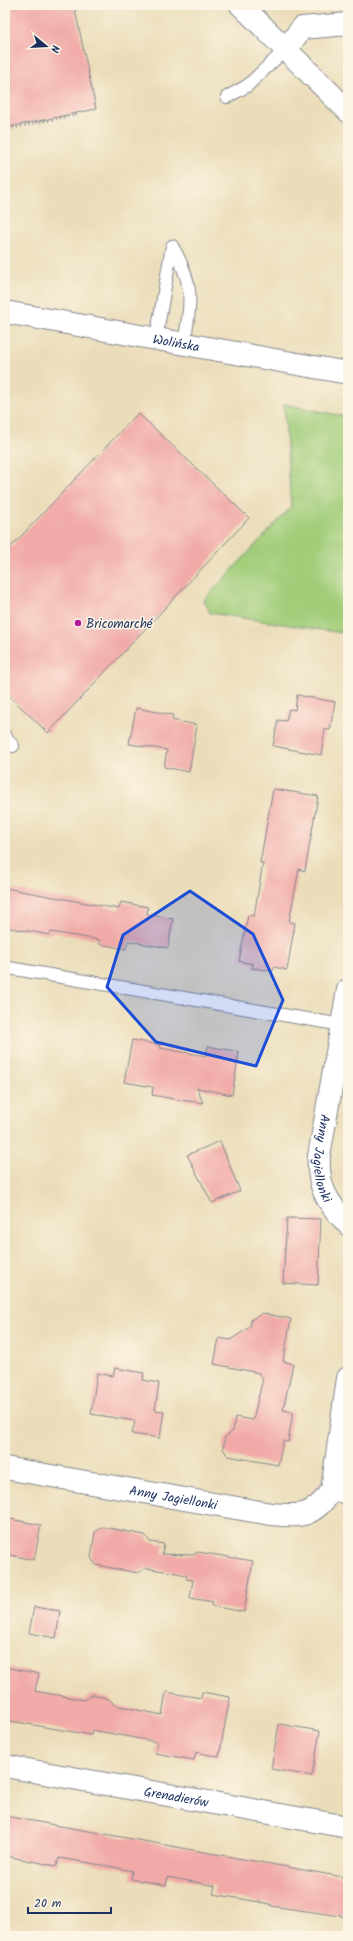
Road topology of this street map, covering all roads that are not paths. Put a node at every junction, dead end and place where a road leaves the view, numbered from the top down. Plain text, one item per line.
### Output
1 (241, 5) edge
2 (348, 24) edge
3 (286, 48) junction
4 (227, 97) dead end
5 (348, 111) edge
6 (5, 312) edge
7 (156, 339) junction
8 (184, 344) junction
9 (348, 373) edge
10 (5, 736) edge
11 (14, 746) dead end
12 (9, 968) dead end
13 (348, 990) edge
14 (342, 1026) junction
15 (348, 1224) edge
16 (348, 1378) edge
17 (5, 1468) edge
18 (340, 1491) edge
19 (5, 1766) edge
20 (348, 1827) edge

1 - 3 street
2 - 3 street
3 - 4 lane
3 - 5 street
6 - 7 street, Wolińska
7 - 8 street, Wolińska
7 - 8 lane
8 - 9 street, Wolińska
10 - 11 lane
12 - 14 lane
13 - 14 street, Anny Jagiellonki
14 - 15 street, Anny Jagiellonki
16 - 18 street, Anny Jagiellonki
17 - 18 street, Anny Jagiellonki
19 - 20 street, Grenadierów

